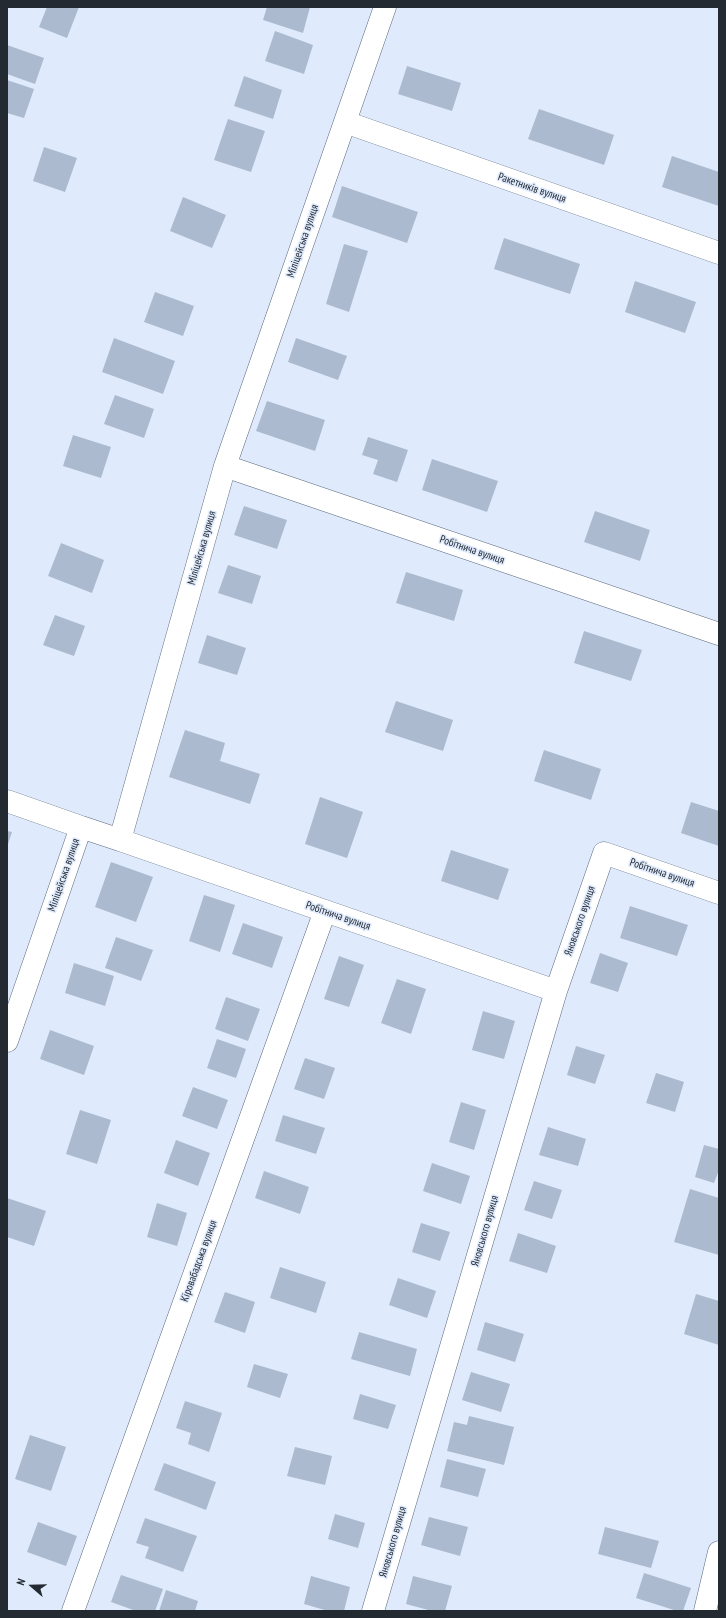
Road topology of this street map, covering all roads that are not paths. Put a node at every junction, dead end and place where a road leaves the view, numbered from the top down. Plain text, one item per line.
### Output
1 (385, 7) edge
2 (344, 122) junction
3 (719, 254) edge
4 (225, 466) junction
5 (719, 634) edge
6 (7, 801) edge
7 (81, 827) junction
8 (120, 840) junction
9 (604, 853) joint
10 (719, 893) edge
11 (325, 911) junction
12 (556, 991) junction
13 (7, 1041) edge
14 (719, 1552) edge
15 (73, 1611) edge
16 (373, 1611) edge
17 (705, 1611) edge

1 - 2 street, Міліцейська вулиця
2 - 3 street, Ракетників вулиця
2 - 4 street, Міліцейська вулиця
4 - 5 street, Робітнича вулиця
4 - 8 street, Міліцейська вулиця
6 - 7 street
7 - 8 street, Міліцейська вулиця
7 - 13 street, Міліцейська вулиця
8 - 11 street, Робітнича вулиця
9 - 10 street, Робітнича вулиця
9 - 12 street, Яновського вулиця
11 - 12 street, Робітнича вулиця
11 - 15 street, Кіровабадська вулиця
12 - 16 street, Яновського вулиця
14 - 17 street

